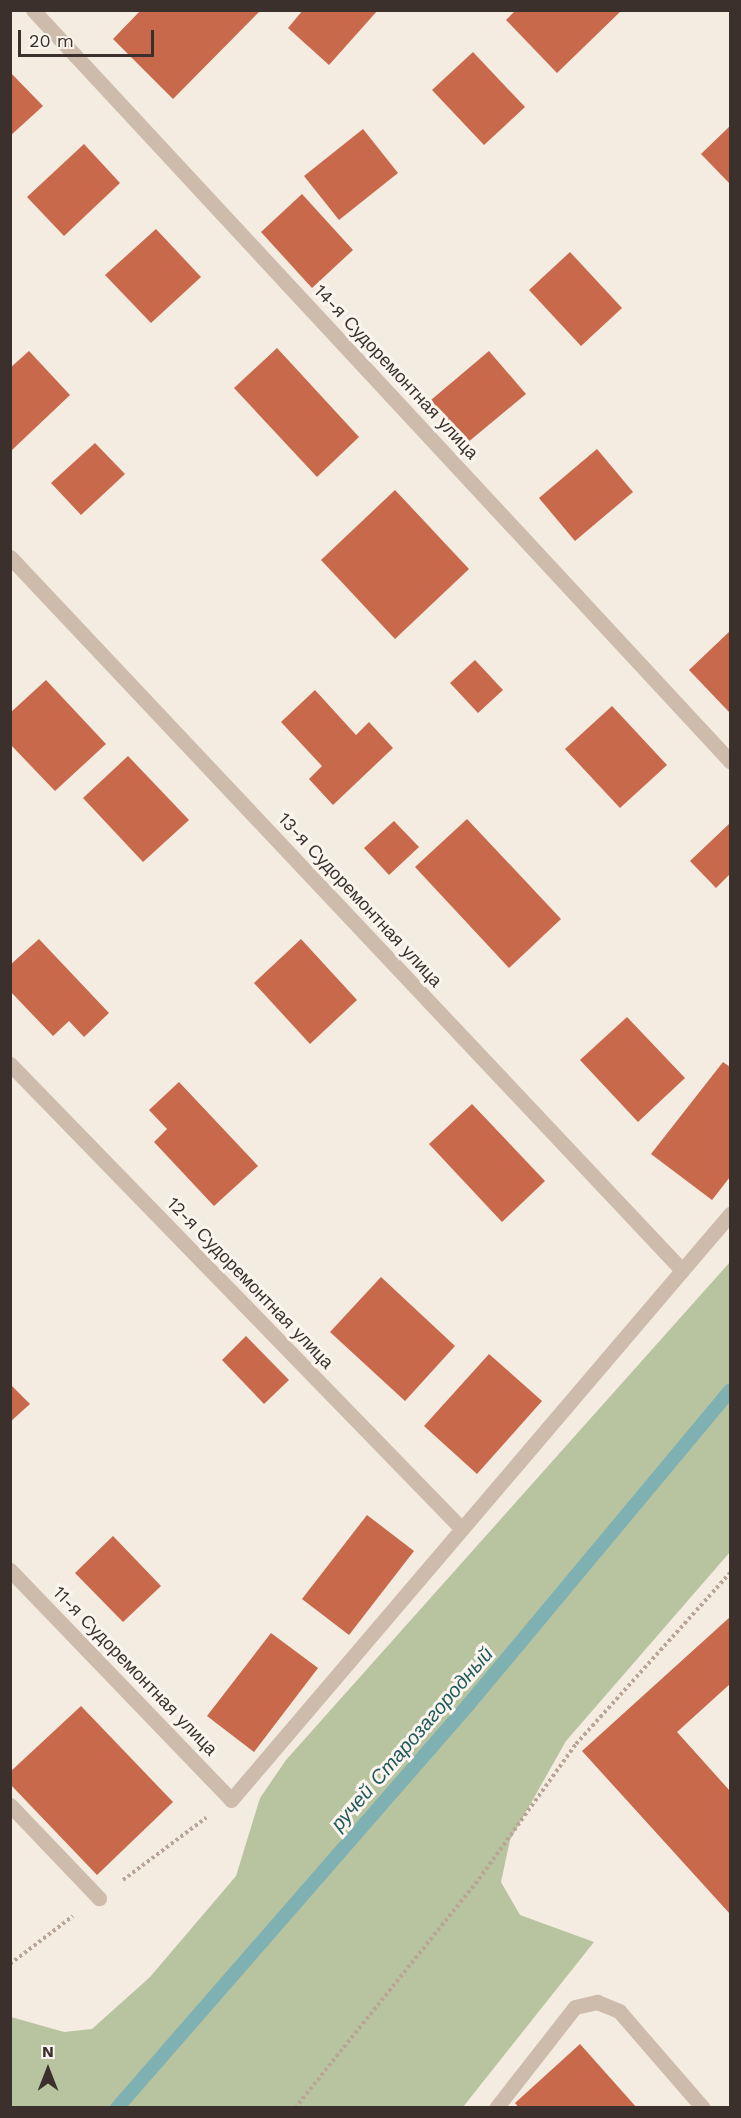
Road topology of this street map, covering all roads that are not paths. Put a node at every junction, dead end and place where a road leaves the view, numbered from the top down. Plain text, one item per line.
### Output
1 (33, 10) edge
2 (10, 557) edge
3 (730, 761) edge
4 (10, 1064) edge
5 (730, 1214) edge
6 (682, 1270) junction
7 (462, 1529) junction
8 (10, 1570) edge
9 (10, 1804) edge
10 (99, 1898) dead end
11 (496, 2108) edge
12 (703, 2108) edge

1 - 3 street, 14-я Судоремонтная улица
2 - 6 street, 13-я Судоремонтная улица
4 - 7 street, 12-я Судоремонтная улица
5 - 6 street
6 - 7 street
7 - 8 street, 11-я Судоремонтная улица
9 - 10 street
11 - 12 street

